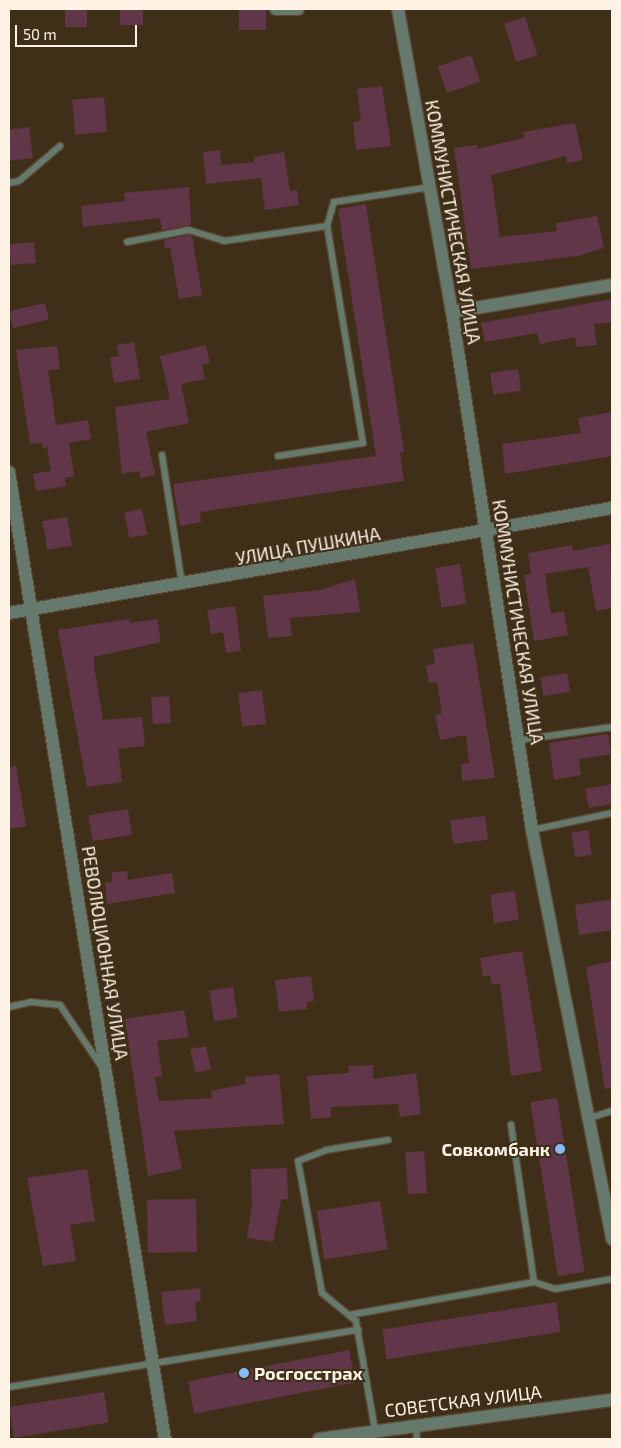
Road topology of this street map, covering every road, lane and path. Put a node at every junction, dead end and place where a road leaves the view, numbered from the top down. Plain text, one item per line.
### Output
1 (276, 9) edge
2 (298, 9) edge
3 (398, 9) edge
4 (60, 146) dead end
5 (9, 183) edge
6 (431, 187) junction
7 (327, 226) junction
8 (127, 242) dead end
9 (612, 285) edge
10 (452, 312) junction
11 (162, 455) dead end
12 (278, 456) dead end
13 (9, 472) edge
14 (612, 508) edge
15 (484, 532) junction
16 (182, 586) junction
17 (31, 610) junction
18 (9, 613) edge
19 (612, 727) edge
20 (520, 740) junction
21 (612, 813) edge
22 (532, 830) junction
23 (9, 1007) edge
24 (107, 1075) junction
25 (612, 1111) edge
26 (590, 1118) junction
27 (511, 1125) dead end
28 (388, 1140) dead end
29 (612, 1240) edge
30 (612, 1279) edge
31 (534, 1282) junction
32 (349, 1315) junction
33 (358, 1330) junction
34 (151, 1364) junction
35 (9, 1387) edge
36 (612, 1400) edge
37 (416, 1425) junction
38 (376, 1430) junction
39 (165, 1439) edge
40 (319, 1439) edge
41 (417, 1439) edge

1 - 2 street
3 - 6 street, КОММУНИСТИЧЕСКАЯ УЛИЦА
4 - 5 lane
6 - 7 lane
6 - 10 street, КОММУНИСТИЧЕСКАЯ УЛИЦА
7 - 8 lane
7 - 12 lane
9 - 10 street
10 - 15 street, КОММУНИСТИЧЕСКАЯ УЛИЦА
11 - 16 lane
13 - 17 street, РЕВОЛЮЦИОННАЯ УЛИЦА
14 - 15 street, УЛИЦА ПУШКИНА
15 - 16 street, УЛИЦА ПУШКИНА
15 - 20 street, КОММУНИСТИЧЕСКАЯ УЛИЦА
16 - 17 street, УЛИЦА ПУШКИНА
17 - 18 street, УЛИЦА ПУШКИНА
17 - 24 street, РЕВОЛЮЦИОННАЯ УЛИЦА
19 - 20 lane
20 - 22 street, КОММУНИСТИЧЕСКАЯ УЛИЦА
21 - 22 lane
22 - 26 street, КОММУНИСТИЧЕСКАЯ УЛИЦА
23 - 24 lane
24 - 34 street, РЕВОЛЮЦИОННАЯ УЛИЦА
25 - 26 lane
26 - 29 street, КОММУНИСТИЧЕСКАЯ УЛИЦА
27 - 31 lane
28 - 32 lane
30 - 31 lane
31 - 32 lane
32 - 33 lane
33 - 34 lane
33 - 38 lane
34 - 35 lane
34 - 39 street, РЕВОЛЮЦИОННАЯ УЛИЦА
36 - 37 street, СОВЕТСКАЯ УЛИЦА
37 - 38 street, СОВЕТСКАЯ УЛИЦА
37 - 41 lane
38 - 40 street, СОВЕТСКАЯ УЛИЦА

